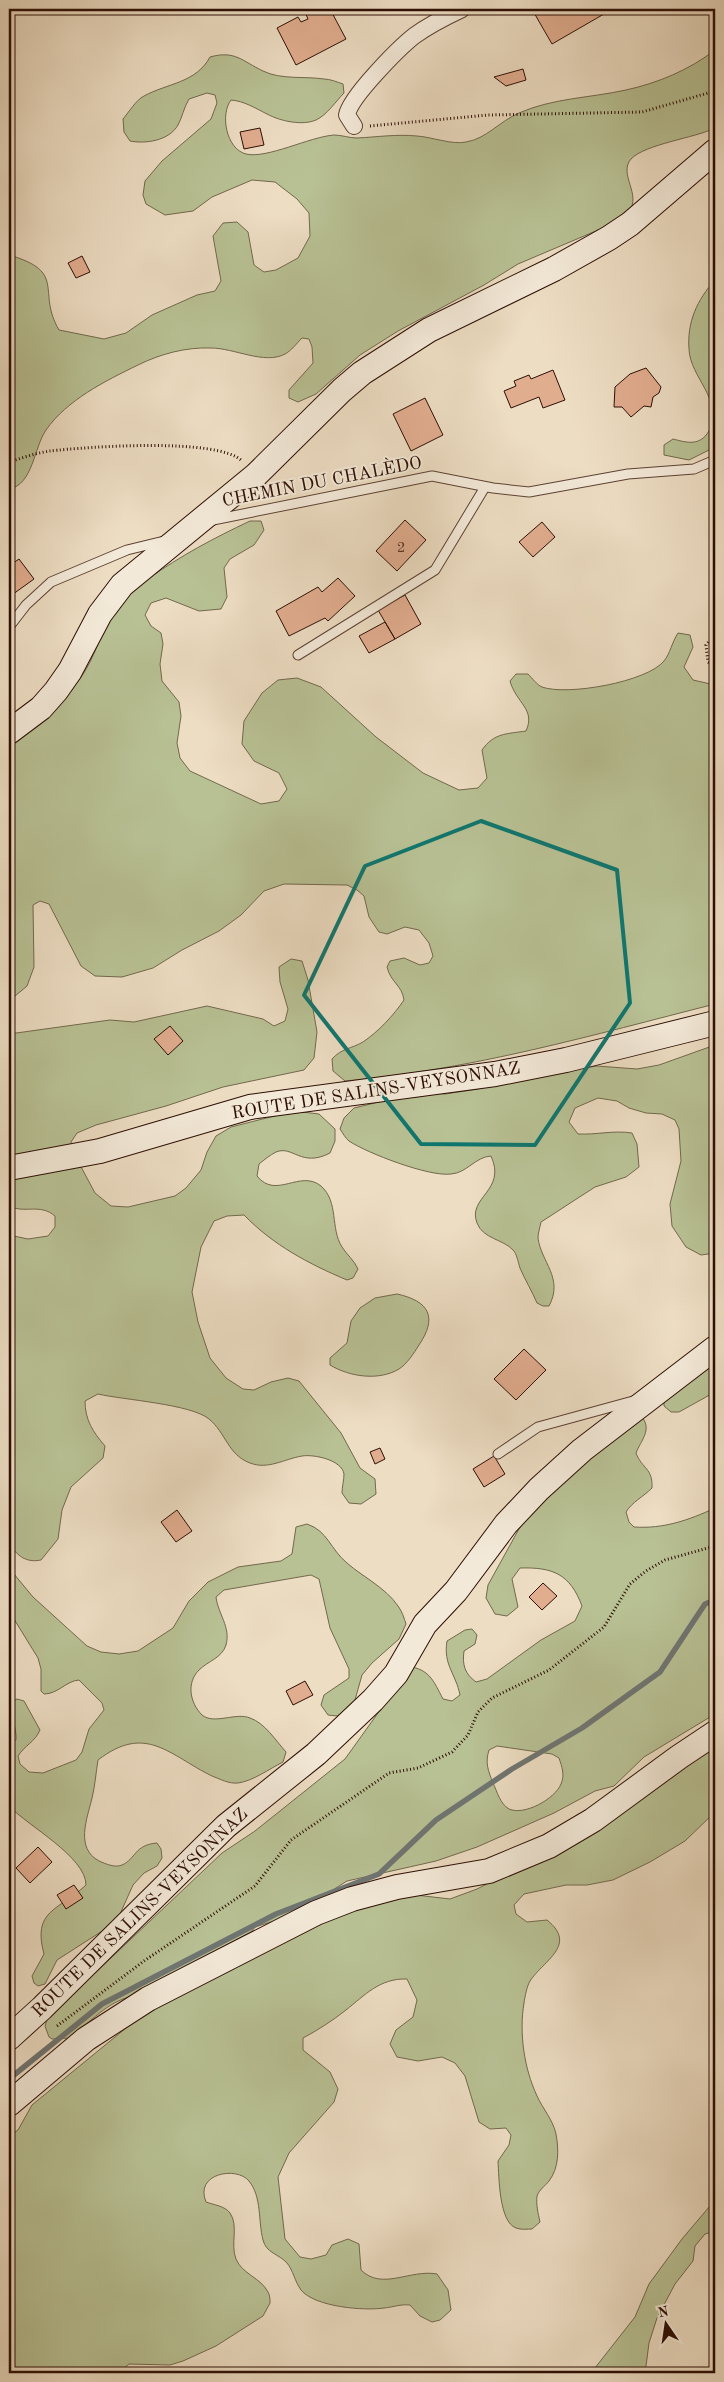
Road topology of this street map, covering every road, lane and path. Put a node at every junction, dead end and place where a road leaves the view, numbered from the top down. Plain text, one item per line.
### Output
1 (462, 9) edge
2 (715, 91) edge
3 (354, 126) joint
4 (715, 151) edge
5 (715, 460) edge
6 (9, 462) edge
7 (256, 476) junction
8 (485, 486) junction
9 (200, 522) junction
10 (175, 542) junction
11 (9, 627) edge
12 (715, 634) edge
13 (298, 655) dead end
14 (715, 667) edge
15 (9, 732) edge
16 (715, 1023) edge
17 (9, 1168) edge
18 (715, 1348) edge
19 (645, 1402) junction
20 (498, 1454) dead end
21 (715, 1546) edge
22 (715, 1733) edge
23 (53, 2029) dead end
24 (9, 2038) edge
25 (9, 2104) edge

1 - 3 street
2 - 3 path
4 - 7 street
5 - 8 lane, CHEMIN DU CHALÈDO
6 - 7 path
7 - 9 street
8 - 9 lane, CHEMIN DU CHALÈDO
8 - 13 lane
9 - 10 street
10 - 11 lane
10 - 15 street
12 - 14 path
16 - 17 street, ROUTE DE SALINS-VEYSONNAZ
18 - 19 street, ROUTE DE SALINS-VEYSONNAZ
19 - 20 lane
19 - 24 street, ROUTE DE SALINS-VEYSONNAZ
21 - 23 path
22 - 25 street

